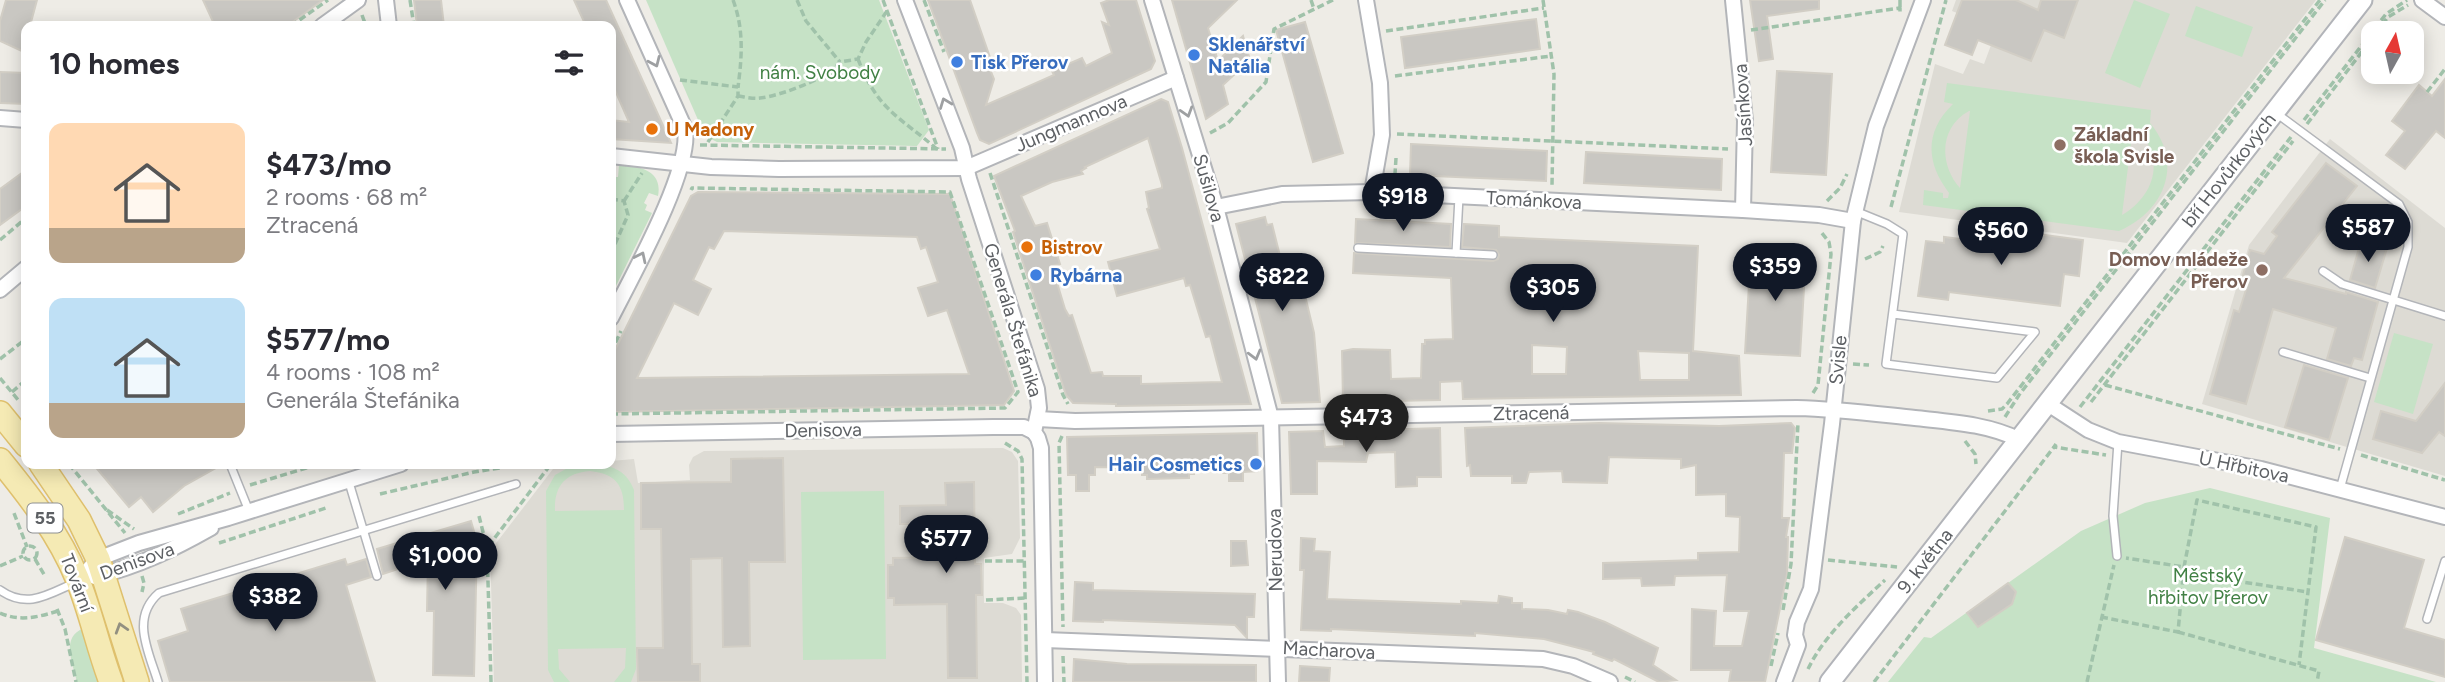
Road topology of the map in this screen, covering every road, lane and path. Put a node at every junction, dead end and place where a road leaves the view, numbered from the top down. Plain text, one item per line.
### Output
1 (327, 0) edge
2 (386, 0) edge
3 (410, 0) edge
4 (626, 0) edge
5 (733, 0) edge
6 (797, 0) edge
7 (883, 0) edge
8 (905, 0) edge
9 (1152, 0) edge
10 (1311, 0) edge
11 (1333, 0) edge
12 (1366, 0) edge
13 (1542, 0) edge
14 (1732, 0) edge
15 (1900, 0) edge
16 (1923, 0) edge
17 (1946, 0) edge
18 (2323, 0) edge
19 (2362, 0) edge
20 (2413, 1) edge
21 (359, 6) edge
22 (1544, 8) junction
23 (1314, 9) junction
24 (1900, 9) junction
25 (887, 11) junction
26 (2445, 17) edge
27 (1900, 20) dead end
28 (298, 21) edge
29 (331, 21) edge
30 (388, 21) edge
31 (413, 21) edge
32 (1384, 21) dead end
33 (2386, 21) edge
34 (1749, 30) dead end
35 (1386, 31) junction
36 (1388, 44) dead end
37 (2361, 52) edge
38 (1551, 56) junction
39 (858, 59) junction
40 (840, 62) junction
41 (2445, 68) edge
42 (1393, 69) dead end
43 (1176, 78) junction
44 (674, 80) dead end
45 (738, 87) junction
46 (2427, 92) dead end
47 (738, 96) junction
48 (2274, 112) junction
49 (0, 118) edge
50 (21, 120) edge
51 (1397, 123) dead end
52 (2299, 131) junction
53 (1205, 136) dead end
54 (1553, 143) junction
55 (700, 145) dead end
56 (706, 145) junction
57 (1396, 147) dead end
58 (952, 149) dead end
59 (938, 150) junction
60 (1737, 150) dead end
61 (616, 157) edge
62 (680, 163) junction
63 (645, 168) dead end
64 (966, 168) junction
65 (989, 171) dead end
66 (1847, 173) dead end
67 (1405, 184) dead end
68 (1551, 191) dead end
69 (1372, 192) junction
70 (1459, 197) junction
71 (616, 200) edge
72 (686, 200) dead end
73 (624, 201) junction
74 (1822, 203) dead end
75 (1216, 207) junction
76 (1891, 207) dead end
77 (1743, 210) junction
78 (1854, 216) junction
79 (21, 222) edge
80 (1818, 229) dead end
81 (0, 240) edge
82 (616, 242) edge
83 (1883, 246) dead end
84 (1358, 248) dead end
85 (1456, 253) junction
86 (1493, 254) dead end
87 (1862, 263) dead end
88 (2323, 271) dead end
89 (21, 272) edge
90 (0, 290) edge
91 (2393, 300) junction
92 (1893, 314) junction
93 (2445, 316) edge
94 (618, 320) edge
95 (21, 344) edge
96 (2283, 352) dead end
97 (0, 359) edge
98 (1868, 365) dead end
99 (1851, 371) dead end
100 (2092, 374) dead end
101 (0, 378) edge
102 (2371, 378) junction
103 (2103, 383) junction
104 (21, 384) edge
105 (11, 392) junction
106 (1808, 395) dead end
107 (2048, 404) junction
108 (21, 405) edge
109 (1075, 408) dead end
110 (1834, 408) junction
111 (1983, 411) dead end
112 (0, 412) edge
113 (616, 414) edge
114 (1798, 417) dead end
115 (1271, 418) junction
116 (1036, 425) junction
117 (1998, 432) junction
118 (1068, 434) dead end
119 (616, 435) edge
120 (21, 439) edge
121 (1962, 440) dead end
122 (2020, 440) junction
123 (2118, 442) junction
124 (1000, 443) dead end
125 (2349, 452) junction
126 (2110, 456) dead end
127 (0, 460) edge
128 (1974, 468) dead end
129 (44, 469) edge
130 (73, 469) edge
131 (232, 469) edge
132 (304, 469) edge
133 (383, 469) edge
134 (482, 469) edge
135 (547, 469) edge
136 (348, 479) junction
137 (2445, 480) edge
138 (516, 484) dead end
139 (248, 486) dead end
140 (2340, 490) junction
141 (232, 492) dead end
142 (380, 494) dead end
143 (12, 508) dead end
144 (326, 508) dead end
145 (107, 510) junction
146 (249, 511) junction
147 (173, 516) dead end
148 (478, 516) dead end
149 (2445, 517) edge
150 (228, 518) junction
151 (363, 531) junction
152 (135, 535) dead end
153 (126, 536) dead end
154 (212, 545) dead end
155 (27, 547) junction
156 (487, 548) junction
157 (23, 556) junction
158 (2117, 556) junction
159 (1815, 558) junction
160 (35, 559) junction
161 (985, 561) dead end
162 (1024, 561) junction
163 (2445, 561) edge
164 (0, 566) edge
165 (101, 567) junction
166 (2184, 570) junction
167 (140, 571) dead end
168 (45, 576) dead end
169 (377, 576) dead end
170 (78, 581) junction
171 (0, 590) edge
172 (2308, 592) junction
173 (139, 598) dead end
174 (1025, 598) junction
175 (986, 600) dead end
176 (1783, 612) dead end
177 (0, 613) edge
178 (2101, 617) junction
179 (2427, 619) dead end
180 (1779, 630) dead end
181 (1063, 632) dead end
182 (2178, 632) junction
183 (1045, 640) junction
184 (1277, 647) junction
185 (1063, 651) dead end
186 (2299, 665) junction
187 (1771, 669) dead end
188 (1805, 673) dead end
189 (1613, 677) edge
190 (76, 682) edge
191 (111, 682) edge
192 (137, 682) edge
193 (158, 682) edge
194 (491, 682) edge
195 (1027, 682) edge
196 (1045, 682) edge
197 (1063, 682) edge
198 (1278, 682) edge
199 (1634, 682) edge
200 (1784, 682) edge
201 (1830, 682) edge
202 (1874, 682) edge
203 (2087, 682) edge
204 (2317, 682) edge

1 - 28 path
2 - 30 street
3 - 31 path
4 -> 62 street
5 - 45 path
6 - 40 path
7 - 25 path
64 -> 8 street
9 - 43 street, Sušilova
10 - 23 path
11 - 23 path
12 - 69 street
13 - 22 path
14 - 77 street, Jasínkova
15 - 24 path
16 - 78 street, Svisle
17 - 76 path
18 - 111 path
18 - 117 path
19 - 48 main road, bří Hovůrkových
20 - 26 street
20 - 33 path
20 - 52 path
21 - 29 street
22 - 35 path
22 - 38 path
23 - 53 path
24 - 27 path
24 - 34 path
25 - 39 path
25 - 59 path
32 - 35 path
35 - 36 path
37 - 52 path
38 - 42 path
38 - 54 path
39 - 40 path
39 - 59 path
40 - 47 path
41 - 46 path
43 - 64 street, Jungmannova
43 -> 75 street, Sušilova
44 - 45 path
45 - 47 path
47 - 56 path
48 - 52 lane
48 - 107 main road, bří Hovůrkových
49 - 50 street
51 - 54 path
52 - 91 lane
52 - 103 path
52 - 103 path
54 - 60 path
54 - 68 path
55 - 56 path
56 - 59 path
57 - 67 path
58 - 59 path
61 - 62 street
62 - 64 street
94 -> 62 street
63 - 73 path
64 - 116 street, Generála Štefánika
65 - 109 path
66 - 74 path
69 - 70 street, Tománkova
69 - 75 street, Tománkova
70 - 77 street, Tománkova
70 - 85 lane
71 - 73 path
72 - 113 path
73 - 82 path
75 -> 115 street, Sušilova
77 - 78 street, Tománkova
78 - 92 lane
78 - 110 street, Svisle
79 - 81 path
80 - 106 path
83 - 87 path
84 - 85 lane
85 - 86 lane
88 - 91 lane
89 - 90 street
91 - 93 lane
91 - 102 lane
92 - 92 lane
95 - 97 path
96 - 102 lane
98 - 99 path
100 - 103 path
101 - 105 path
102 - 125 lane
103 - 125 path
104 - 105 path
105 - 108 path
107 - 122 main road, bří Hovůrkových
107 - 123 street, U Hřbitova
110 - 115 street, Ztracená
110 - 117 street, Ztracená
110 - 159 street, Svisle
112 - 120 main road
114 - 176 path
115 - 116 street, Ztracená
115 - 184 street, Nerudova
116 - 119 street, Denisova
116 - 183 street, Generála Štefánika
117 - 122 street, Ztracená
118 - 181 path
121 - 128 path
122 - 201 main road, 9. května
123 - 140 street, U Hřbitova
123 - 158 lane
124 - 162 path
125 - 137 path
125 - 140 lane
126 - 202 path
127 - 170 main road, Tovární / 55
129 - 165 main road, Tovární / 55
130 - 145 path
131 - 146 lane
132 - 139 path
133 - 136 street, Denisova
134 - 142 path
135 - 156 path
136 - 146 street, Denisova
136 - 151 lane
138 - 151 lane
140 - 149 street, U Hřbitova
141 - 147 path
143 - 155 path
144 - 154 path
145 - 152 path
145 - 153 path
146 - 150 street, Denisova
148 - 156 path
150 - 165 street, Denisova
150 - 165 street, Denisova
151 - 169 lane
151 - 193 lane
155 - 157 path
155 - 160 path
156 - 194 path
157 - 160 path
157 - 164 path
158 - 166 path
158 - 178 path
159 - 188 path
159 - 200 street, Svisle
160 - 168 path
161 - 162 path
162 - 174 path
163 - 179 lane
165 - 170 street, Denisova
192 -> 165 main road, Tovární / 55
166 - 172 path
166 - 172 path
166 - 182 path
167 - 173 path
170 - 171 lane
170 - 191 main road, Tovární / 55
172 - 186 path
174 - 175 path
174 - 195 path
177 - 190 path
178 - 182 path
178 - 203 path
180 - 187 path
182 - 186 path
183 - 184 street, Macharova
183 - 196 street, Generála Štefánika
184 - 189 street, Macharova
184 - 198 street, Nerudova
185 - 197 path
186 - 204 path
189 - 199 path

